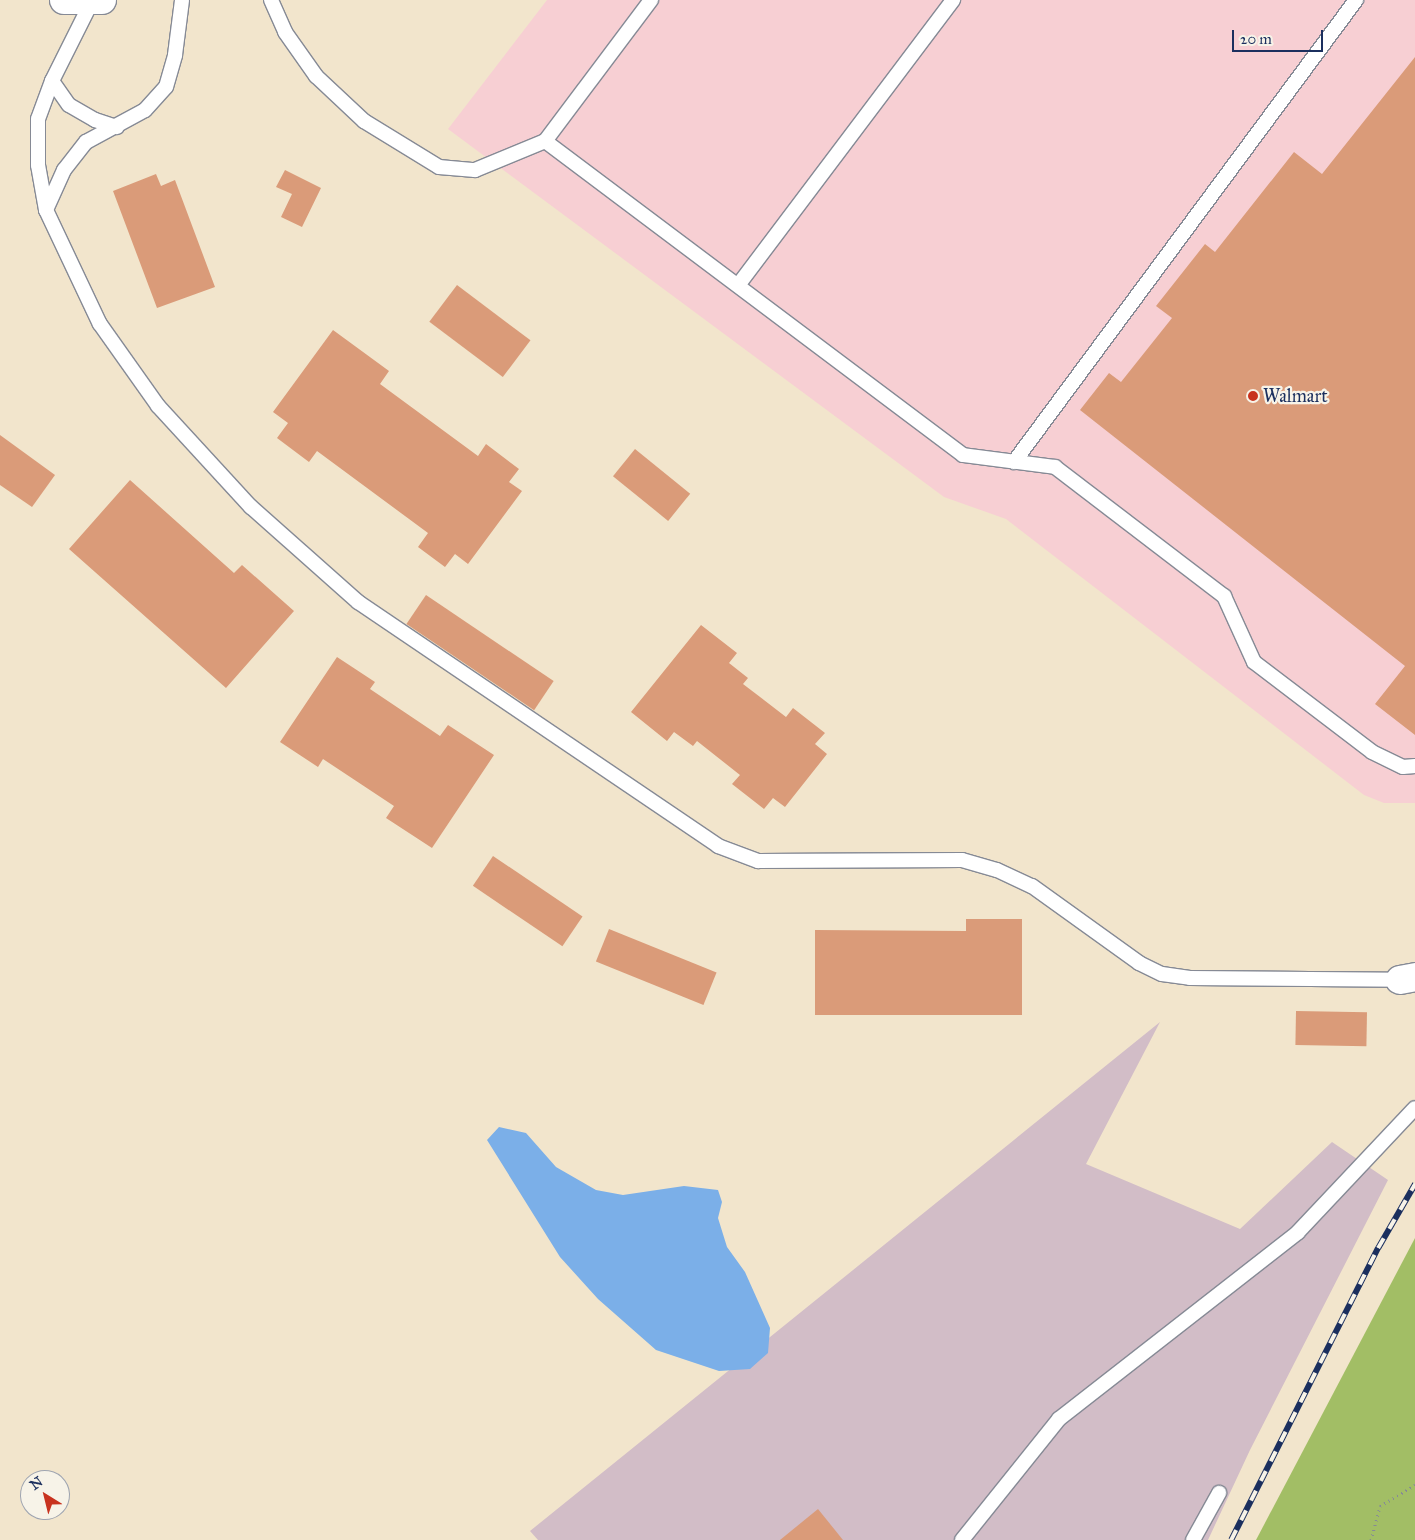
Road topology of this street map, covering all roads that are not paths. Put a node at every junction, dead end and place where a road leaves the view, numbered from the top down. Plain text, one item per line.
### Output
1 (64, 0) edge
2 (182, 0) edge
3 (271, 0) edge
4 (651, 0) edge
5 (953, 0) edge
6 (1355, 0) edge
7 (97, 1) edge
8 (52, 81) junction
9 (117, 127) junction
10 (545, 141) junction
11 (46, 210) junction
12 (739, 284) junction
13 (1014, 462) junction
14 (1415, 766) edge
15 (1408, 978) edge
16 (1411, 1112) edge
17 (1219, 1493) dead end
18 (962, 1540) edge
19 (1193, 1540) edge

1 - 7 street
2 - 9 lane
3 - 10 lane
4 - 10 lane
5 - 12 lane
6 - 13 lane
7 - 8 lane
8 - 9 lane
8 - 11 lane
9 - 11 lane
10 - 12 lane
11 - 15 lane
12 - 13 lane
13 - 14 lane
16 - 18 lane
17 - 19 lane

